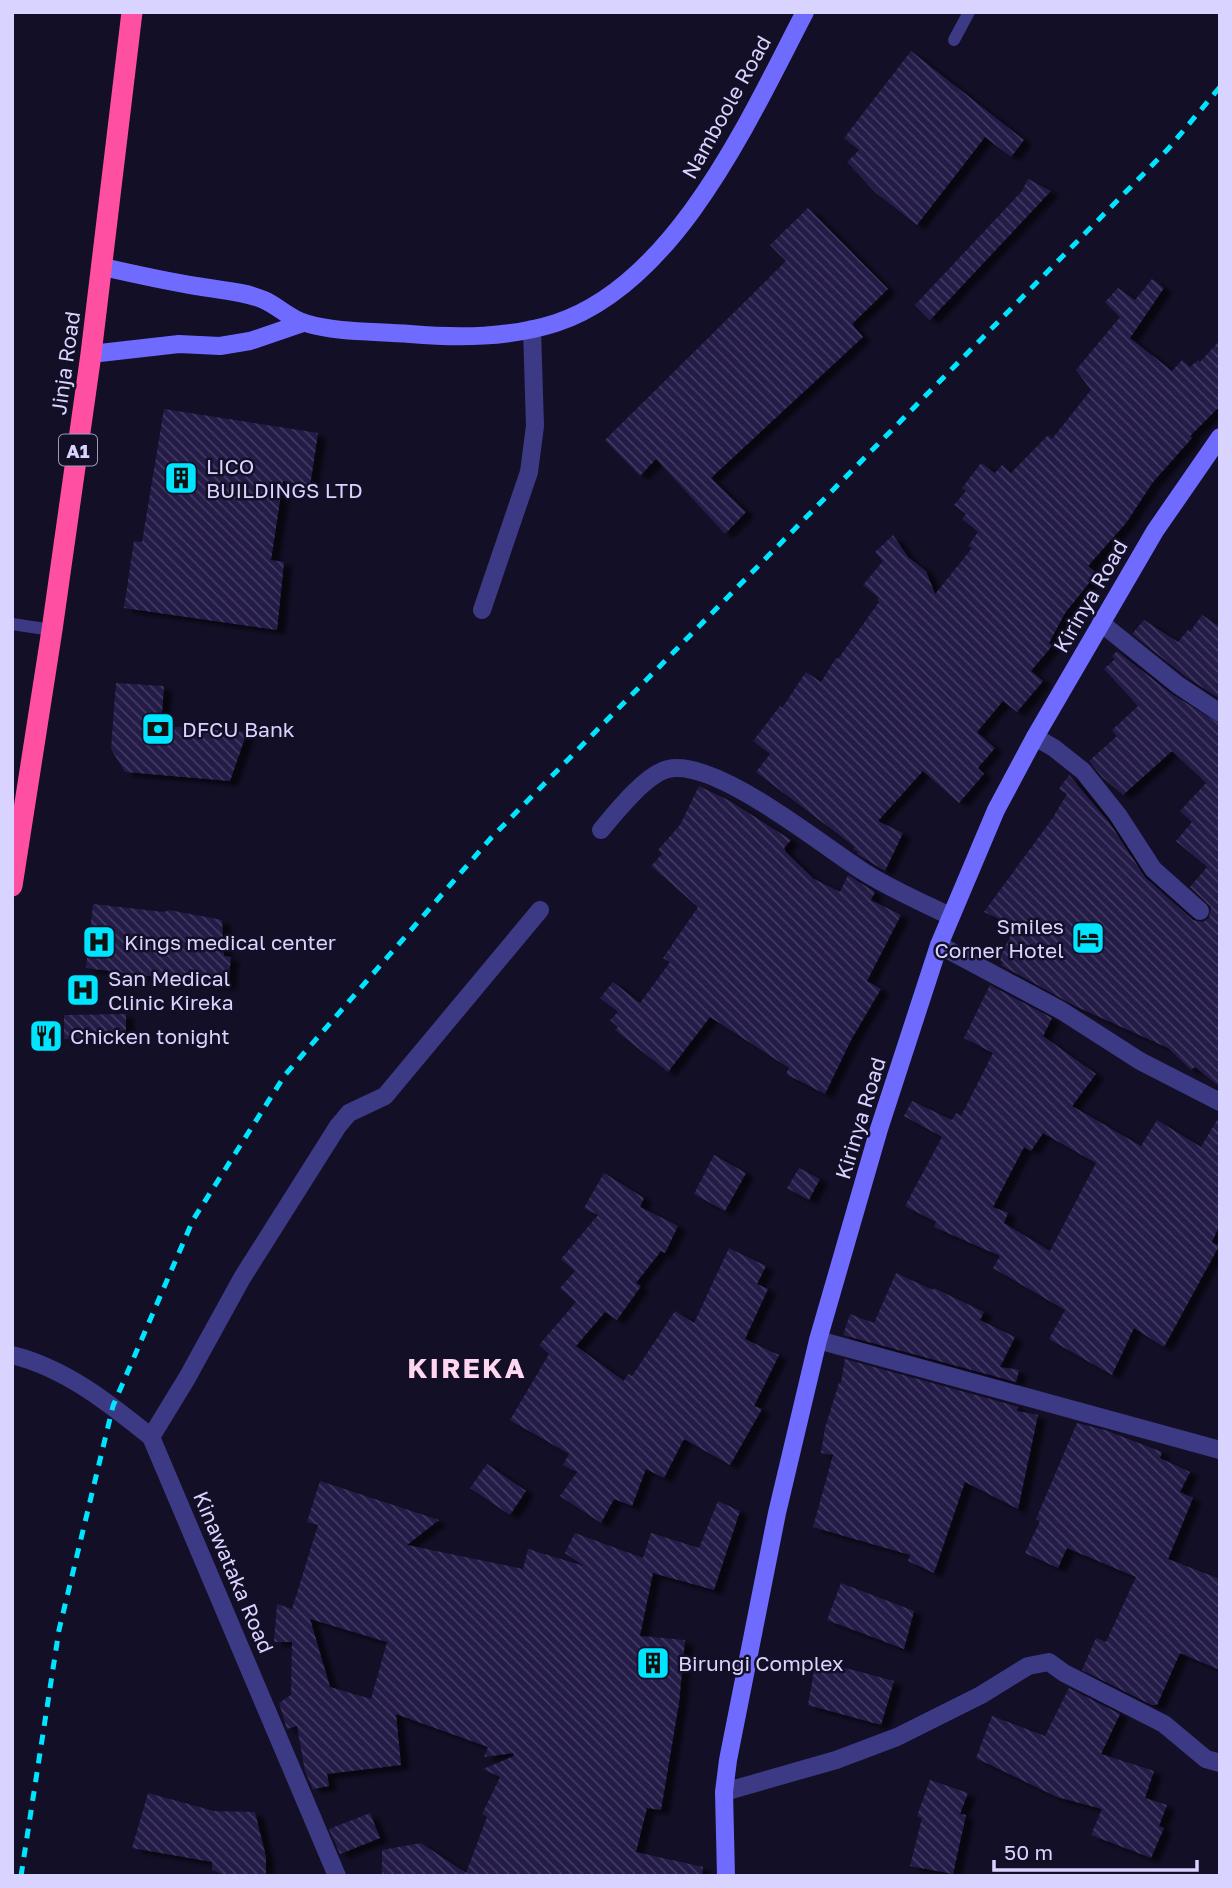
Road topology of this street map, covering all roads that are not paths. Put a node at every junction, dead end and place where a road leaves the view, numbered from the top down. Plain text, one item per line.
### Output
1 (132, 12) edge
2 (805, 12) edge
3 (969, 12) edge
4 (954, 40) dead end
5 (103, 267) junction
6 (303, 323) junction
7 (532, 329) junction
8 (92, 354) junction
9 (1220, 437) edge
10 (482, 610) dead end
11 (1101, 623) junction
12 (12, 624) edge
13 (52, 630) junction
14 (1220, 713) edge
15 (1035, 737) junction
16 (18, 807) edge
17 (601, 830) dead end
18 (12, 886) edge
19 (540, 911) dead end
20 (1199, 911) dead end
21 (950, 916) junction
22 (939, 945) junction
23 (1220, 1102) edge
24 (818, 1340) junction
25 (12, 1355) edge
26 (151, 1437) junction
27 (1220, 1450) edge
28 (1220, 1763) edge
29 (724, 1792) junction
30 (337, 1876) edge
31 (726, 1876) edge

1 - 5 highway, Jinja Road / A1
2 - 7 main road, Namboole Road
3 - 4 lane
5 - 6 main road, Namboole Road
5 - 8 highway, Jinja Road / A1
6 - 7 main road, Namboole Road
6 - 8 main road
7 - 10 street
8 - 13 highway, Jinja Road / A1
9 - 11 main road, Kirinya Road
11 - 14 street
11 - 15 main road, Kirinya Road
12 - 13 lane
13 - 16 highway, Jinja Road / A1
15 - 20 street
15 - 21 main road, Kirinya Road
16 - 18 highway, Jinja Road / A1
17 - 21 street
19 - 26 street
21 - 22 main road, Kirinya Road
22 - 23 street
22 - 24 main road, Kirinya Road
24 - 27 street
24 - 29 main road, Kirinya Road
25 - 26 street, Kinawataka Road
26 - 30 street, Kinawataka Road
28 - 29 street
29 - 31 main road, Kirinya Road

